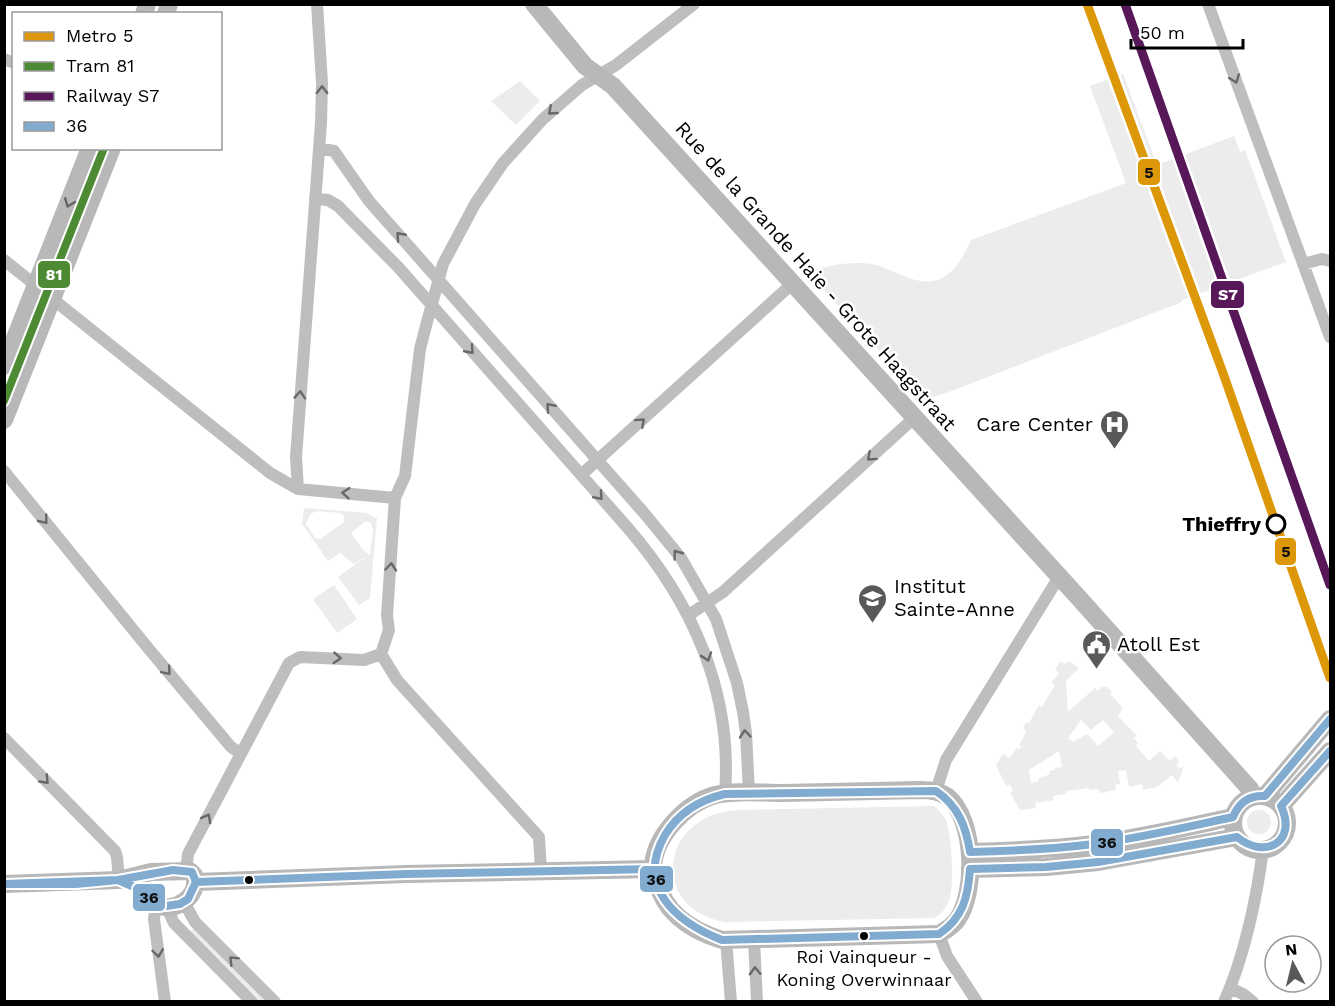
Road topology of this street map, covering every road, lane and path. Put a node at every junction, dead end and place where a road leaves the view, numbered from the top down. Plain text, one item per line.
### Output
1 (317, 4) edge
2 (534, 4) edge
3 (694, 4) edge
4 (1208, 4) edge
5 (598, 75) junction
6 (319, 148) junction
7 (89, 150) edge
8 (111, 150) edge
9 (315, 199) junction
10 (4, 260) edge
11 (1330, 261) edge
12 (1303, 264) junction
13 (439, 280) junction
14 (792, 284) junction
15 (36, 286) junction
16 (52, 299) junction
17 (431, 307) junction
18 (1330, 338) edge
19 (4, 366) edge
20 (914, 418) junction
21 (4, 420) edge
22 (597, 461) junction
23 (4, 471) edge
24 (580, 475) junction
25 (298, 489) junction
26 (395, 498) junction
27 (1059, 577) junction
28 (708, 604) junction
29 (689, 615) junction
30 (381, 654) junction
31 (1330, 719) edge
32 (1315, 737) junction
33 (4, 738) edge
34 (240, 753) junction
35 (1326, 756) edge
36 (936, 791) junction
37 (748, 793) junction
38 (725, 794) junction
39 (1266, 800) junction
40 (1233, 817) junction
41 (1237, 837) junction
42 (1263, 849) junction
43 (970, 861) junction
44 (653, 869) junction
45 (541, 871) junction
46 (191, 876) junction
47 (119, 880) junction
48 (144, 882) junction
49 (4, 884) edge
50 (184, 902) junction
51 (161, 905) junction
52 (939, 934) junction
53 (726, 940) junction
54 (754, 940) junction
55 (1230, 988) junction
56 (165, 1002) edge
57 (252, 1002) edge
58 (275, 1002) edge
59 (731, 1002) edge
60 (757, 1002) edge
61 (977, 1002) edge
62 (1224, 1002) edge
63 (1253, 1002) edge

6 -> 1 street
2 - 5 street, Rue de la Grande Haie - Grote Haagstraat
3 - 5 street
4 -> 12 street
5 -> 13 street
5 - 14 street, Rue de la Grande Haie - Grote Haagstraat
6 - 9 street
13 -> 6 street
7 -> 15 street
8 - 16 street
9 - 17 street
25 -> 9 street
10 - 15 street
11 - 12 street
12 - 18 street
13 - 17 street
22 -> 13 street
14 - 20 street, Rue de la Grande Haie - Grote Haagstraat
22 -> 14 street
15 - 16 street
15 - 19 street
16 - 21 street
16 - 25 street
17 -> 24 street
17 - 26 street
20 - 27 street, Rue de la Grande Haie - Grote Haagstraat
20 -> 28 street
22 - 24 street
28 -> 22 street
23 -> 34 street
24 -> 29 street
26 -> 25 street
30 -> 26 street
27 - 36 street
27 - 39 street, Rue de la Grande Haie - Grote Haagstraat
28 - 29 street
37 -> 28 street
29 -> 38 street
34 -> 30 street
30 - 45 street
31 - 32 street
32 - 35 street
32 - 39 street
33 -> 47 street
46 -> 34 street
35 - 39 street
36 - 37 street
36 - 43 street
37 - 38 street
38 - 44 street
39 - 40 street
39 - 42 street
40 - 41 street
40 - 43 street
41 - 42 street
41 - 43 street
42 - 55 street
43 - 52 street
44 - 45 street
44 - 53 street
45 - 46 street
46 - 48 street
46 - 50 street
47 - 48 street
47 - 49 street
48 - 51 street
50 - 51 street
58 -> 50 street
51 -> 56 street
51 - 57 street
52 - 54 street
52 - 61 street
53 - 54 street
53 - 59 street
60 -> 54 street
55 - 62 street
55 - 63 street

